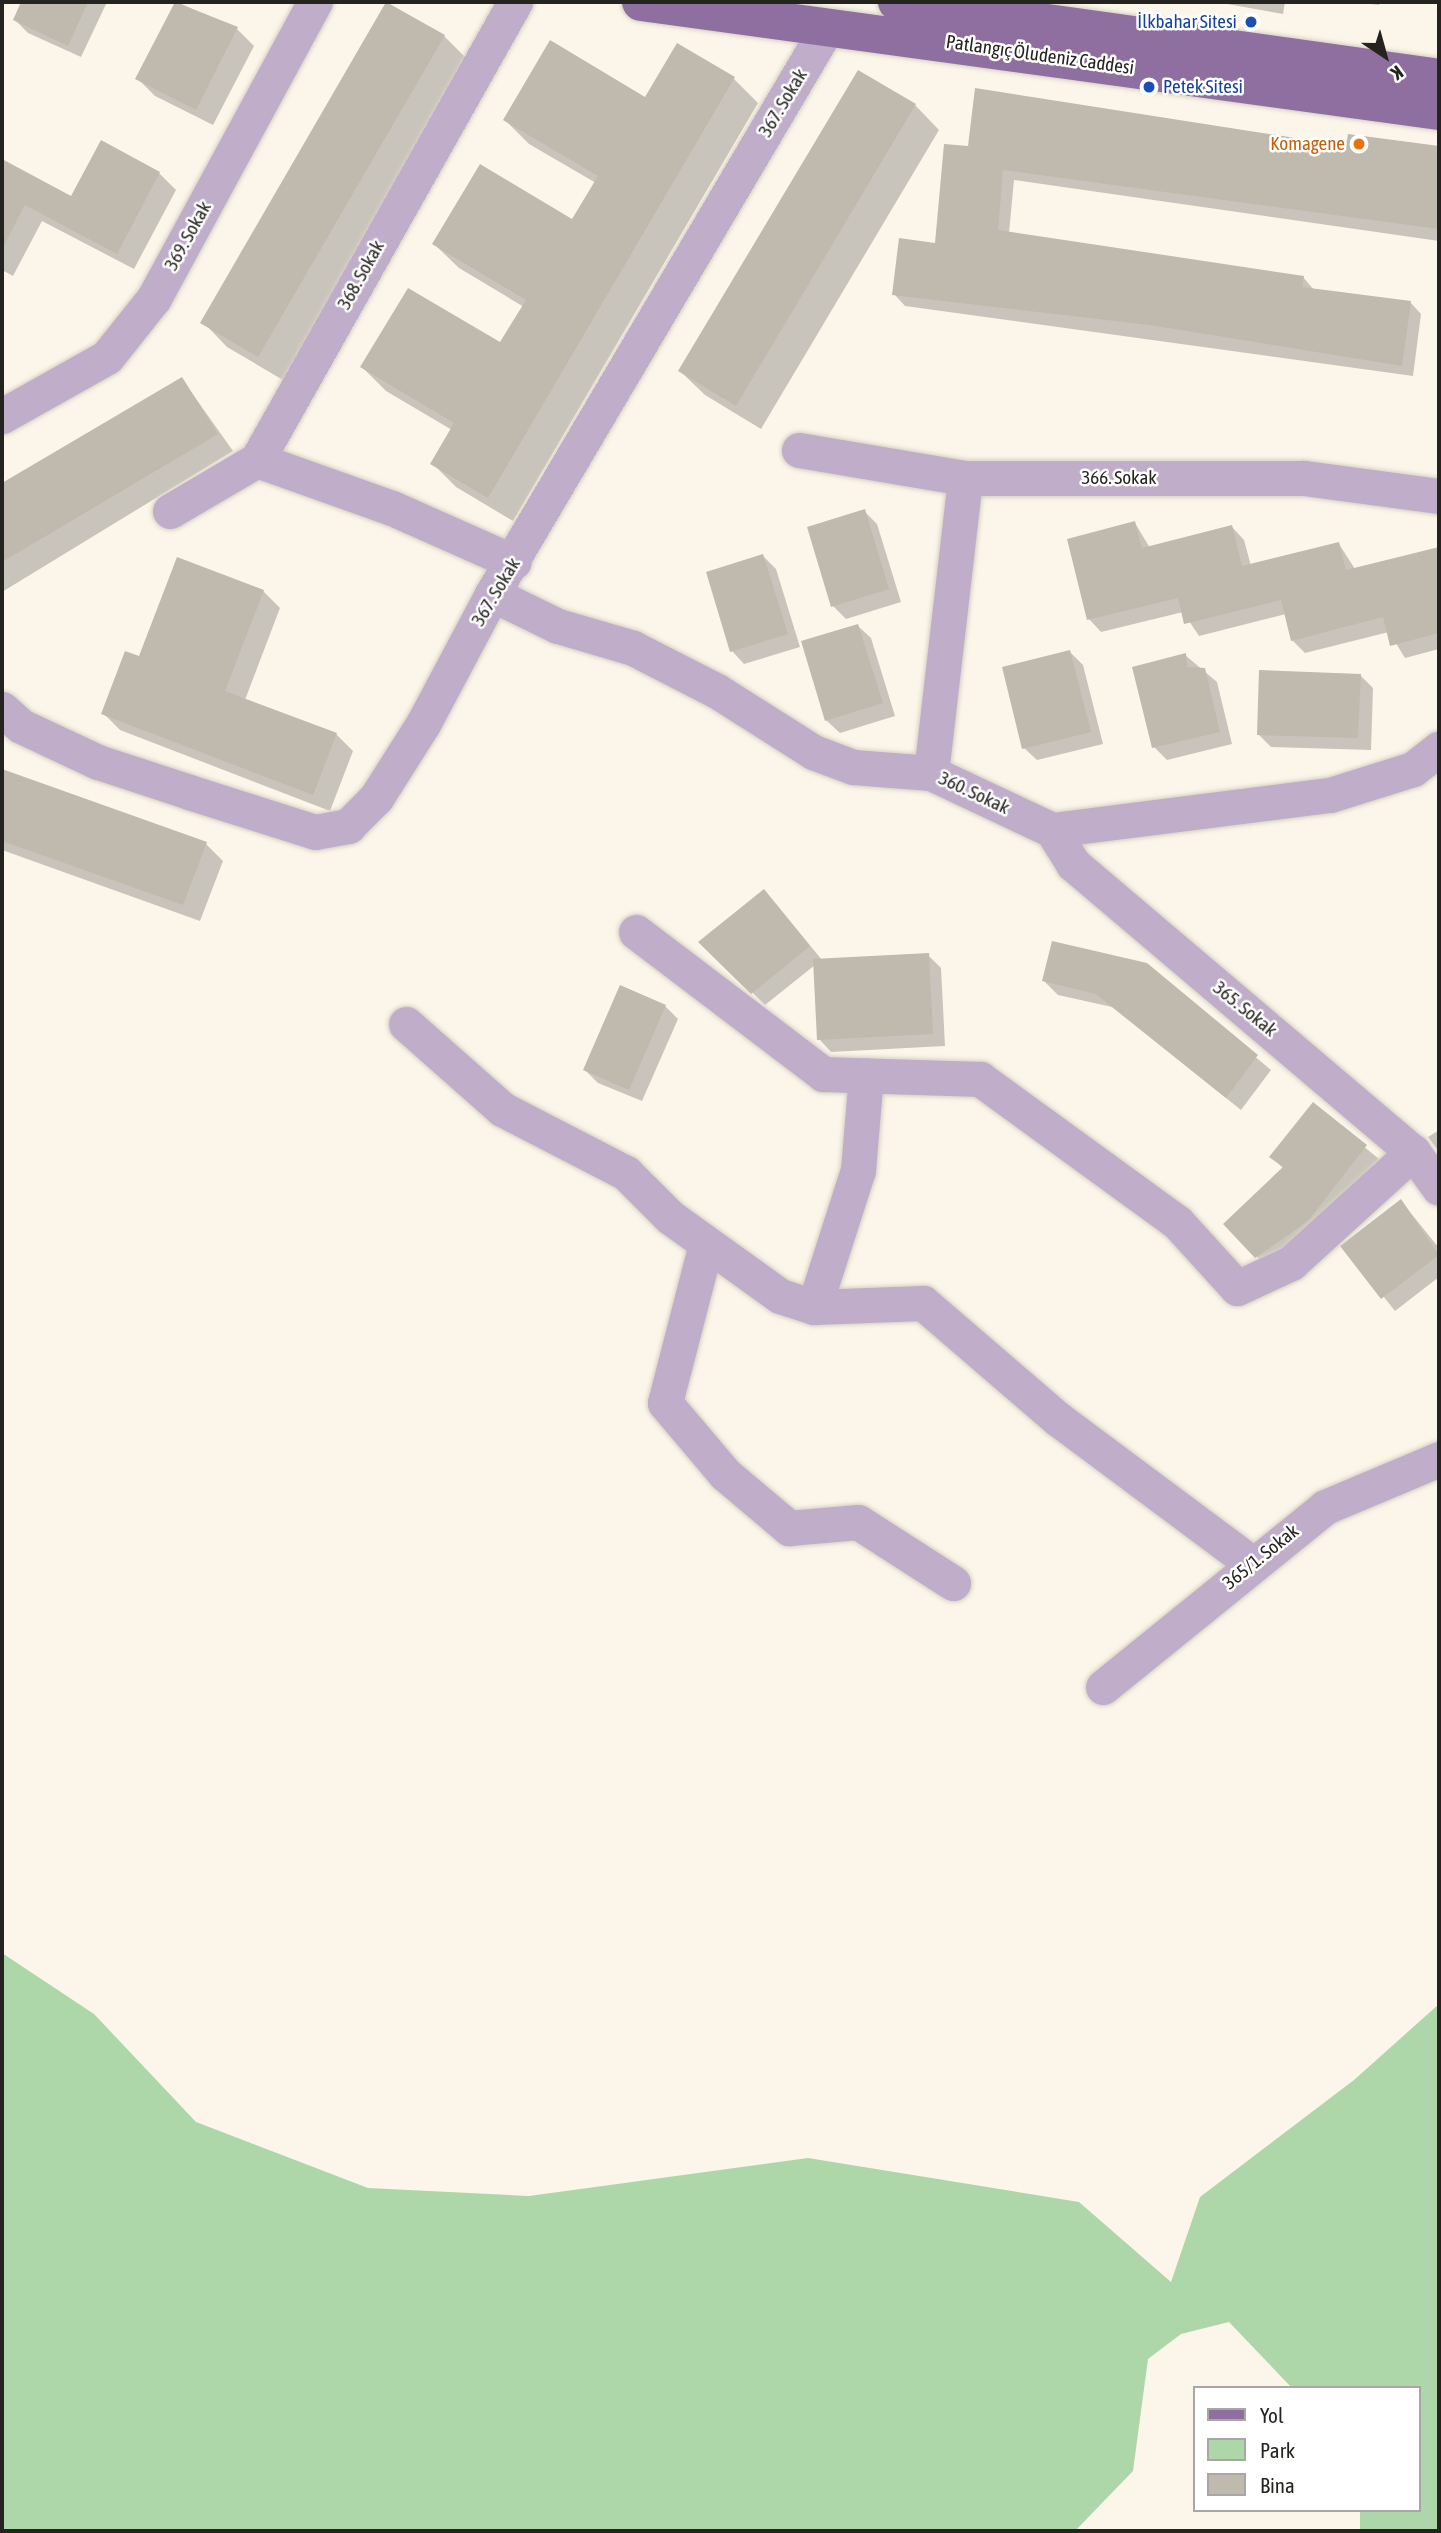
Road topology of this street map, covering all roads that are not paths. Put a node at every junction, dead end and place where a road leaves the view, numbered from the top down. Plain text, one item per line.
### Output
1 (315, 2) edge
2 (514, 2) edge
3 (641, 2) edge
4 (900, 2) edge
5 (825, 31) junction
6 (1439, 78) edge
7 (1439, 111) edge
8 (2, 416) edge
9 (799, 450) dead end
10 (257, 460) junction
11 (965, 478) junction
12 (1439, 496) edge
13 (170, 511) dead end
14 (514, 562) junction
15 (492, 594) junction
16 (2, 709) edge
17 (1439, 749) edge
18 (931, 773) junction
19 (1052, 830) junction
20 (636, 932) dead end
21 (406, 1024) dead end
22 (866, 1076) junction
23 (1413, 1152) junction
24 (1439, 1188) edge
25 (706, 1244) junction
26 (814, 1307) junction
27 (1439, 1459) edge
28 (1251, 1563) junction
29 (953, 1583) dead end
30 (1103, 1687) dead end

1 - 8 street, 369. Sokak
2 - 10 street, 368. Sokak
3 - 5 main road, Patlangıç Öludeniz Caddesi
4 - 6 main road, Patlangıç Öludeniz Caddesi
5 - 7 main road, Patlangıç Öludeniz Caddesi
5 - 14 street, 367. Sokak
9 - 11 street, 366. Sokak
10 - 13 street
10 - 14 street
11 - 12 street, 366. Sokak
11 - 18 street
14 - 15 street, 367. Sokak
15 - 16 street, 367. Sokak
15 - 18 street, 360. Sokak
17 - 19 street
18 - 19 street, 360. Sokak
19 - 23 street, 365. Sokak
20 - 22 street
21 - 25 street
22 - 23 street
22 - 26 street
23 - 24 street, 365. Sokak
25 - 26 street
25 - 29 street
26 - 28 street
27 - 28 street, 365/1. Sokak
28 - 30 street, 365/1. Sokak

